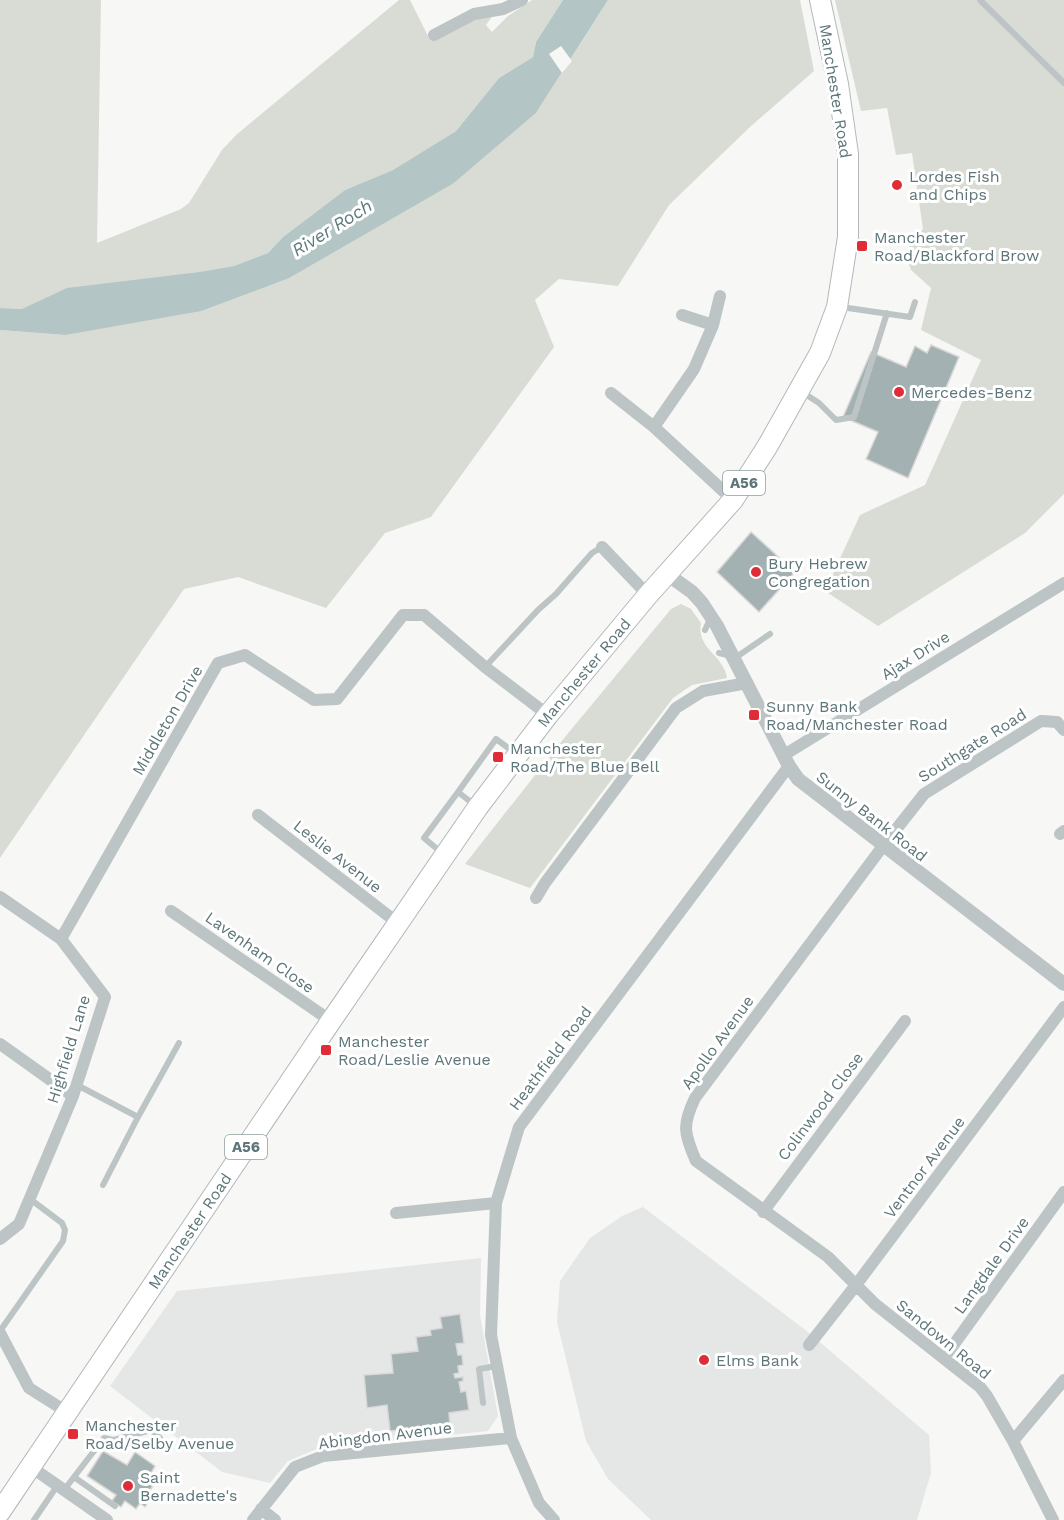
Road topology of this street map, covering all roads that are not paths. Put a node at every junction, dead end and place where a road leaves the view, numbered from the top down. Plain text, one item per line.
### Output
1 (522, 0) edge
2 (820, 0) edge
3 (980, 0) edge
4 (434, 35) dead end
5 (1064, 83) edge
6 (720, 296) dead end
7 (915, 302) dead end
8 (837, 307) junction
9 (887, 313) junction
10 (682, 315) dead end
11 (713, 325) junction
12 (799, 390) junction
13 (612, 393) dead end
14 (654, 427) junction
15 (732, 500) junction
16 (602, 546) joint
17 (667, 574) junction
18 (1064, 583) edge
19 (648, 595) junction
20 (711, 617) junction
21 (705, 630) dead end
22 (770, 634) dead end
23 (719, 653) dead end
24 (734, 657) junction
25 (485, 668) junction
26 (747, 683) junction
27 (548, 715) junction
28 (1064, 730) edge
29 (518, 754) junction
30 (786, 761) junction
31 (458, 792) junction
32 (478, 807) junction
33 (258, 815) dead end
34 (883, 846) junction
35 (445, 855) junction
36 (0, 897) edge
37 (536, 898) dead end
38 (171, 911) dead end
39 (399, 924) junction
40 (61, 939) junction
41 (1064, 984) edge
42 (1064, 1007) edge
43 (331, 1021) junction
44 (905, 1021) dead end
45 (179, 1043) dead end
46 (0, 1044) edge
47 (75, 1090) junction
48 (138, 1117) junction
49 (103, 1185) dead end
50 (1064, 1192) edge
51 (30, 1199) junction
52 (495, 1203) junction
53 (763, 1212) junction
54 (396, 1213) dead end
55 (0, 1239) edge
56 (856, 1285) junction
57 (0, 1332) edge
58 (809, 1345) dead end
59 (944, 1358) junction
60 (497, 1366) junction
61 (1064, 1380) edge
62 (483, 1403) dead end
63 (67, 1412) junction
64 (160, 1438) dead end
65 (511, 1438) junction
66 (1013, 1441) junction
67 (31, 1467) junction
68 (74, 1477) junction
69 (60, 1489) junction
70 (115, 1506) dead end
71 (261, 1509) junction
72 (0, 1512) edge
73 (34, 1520) edge
74 (107, 1520) edge
75 (253, 1520) edge
76 (275, 1520) edge
77 (554, 1520) edge
78 (1053, 1520) edge

1 - 4 street
2 - 8 highway, Manchester Road / A56
3 - 5 lane
6 - 11 street
7 - 9 lane
8 - 9 lane
8 - 12 highway, Manchester Road / A56
9 - 12 lane
10 - 11 street
11 - 14 street
12 - 15 highway, Manchester Road / A56
13 - 14 street
14 - 15 street
15 - 17 highway, Manchester Road / A56
16 - 19 street
16 - 25 lane
17 - 19 highway, Manchester Road / A56
17 - 20 street, Sunny Bank Road
18 - 30 street, Ajax Drive
19 - 27 highway, Manchester Road / A56
20 - 21 lane
20 - 24 street, Sunny Bank Road
22 - 24 lane
23 - 24 lane
24 - 26 street, Sunny Bank Road
25 - 27 street, Middleton Drive
25 - 40 street, Middleton Drive
26 - 30 street, Sunny Bank Road
26 - 37 street
27 - 29 highway, Manchester Road / A56
28 - 34 street, Southgate Road
29 - 31 lane
29 - 32 highway, Manchester Road / A56
30 - 34 street, Sunny Bank Road
30 - 52 street, Heathfield Road
31 - 32 lane
31 - 35 lane
32 - 35 highway, Manchester Road / A56
33 - 39 street, Leslie Avenue
34 - 41 street, Sunny Bank Road
34 - 53 street, Apollo Avenue
35 - 39 highway, Manchester Road / A56
36 - 40 street, Highfield Lane
38 - 43 street, Lavenham Close
39 - 43 highway, Manchester Road / A56
40 - 47 street, Highfield Lane
42 - 56 street, Ventnor Avenue
43 - 63 highway, Manchester Road / A56
44 - 53 street, Colinwood Close
45 - 48 lane
46 - 47 street
47 - 48 lane
47 - 51 street, Highfield Lane
48 - 49 lane
50 - 59 street, Langdale Drive
51 - 55 street, Highfield Lane
51 - 57 lane
52 - 54 street
52 - 60 street, Heathfield Road
53 - 56 street, Apollo Avenue
56 - 58 street, Ventnor Avenue
56 - 59 street, Sandown Road
57 - 63 street
59 - 66 street, Sandown Road
60 - 62 lane
60 - 65 street, Heathfield Road
61 - 66 street
63 - 67 highway, A56
64 - 68 lane
65 - 71 street, Abingdon Avenue
65 - 77 street, Heathfield Road
66 - 78 street, Sandown Road
67 - 69 street
67 - 72 highway, A56
68 - 69 lane
68 - 70 lane
69 - 73 lane
69 - 74 street
71 - 75 street, Abingdon Avenue
71 - 76 street

